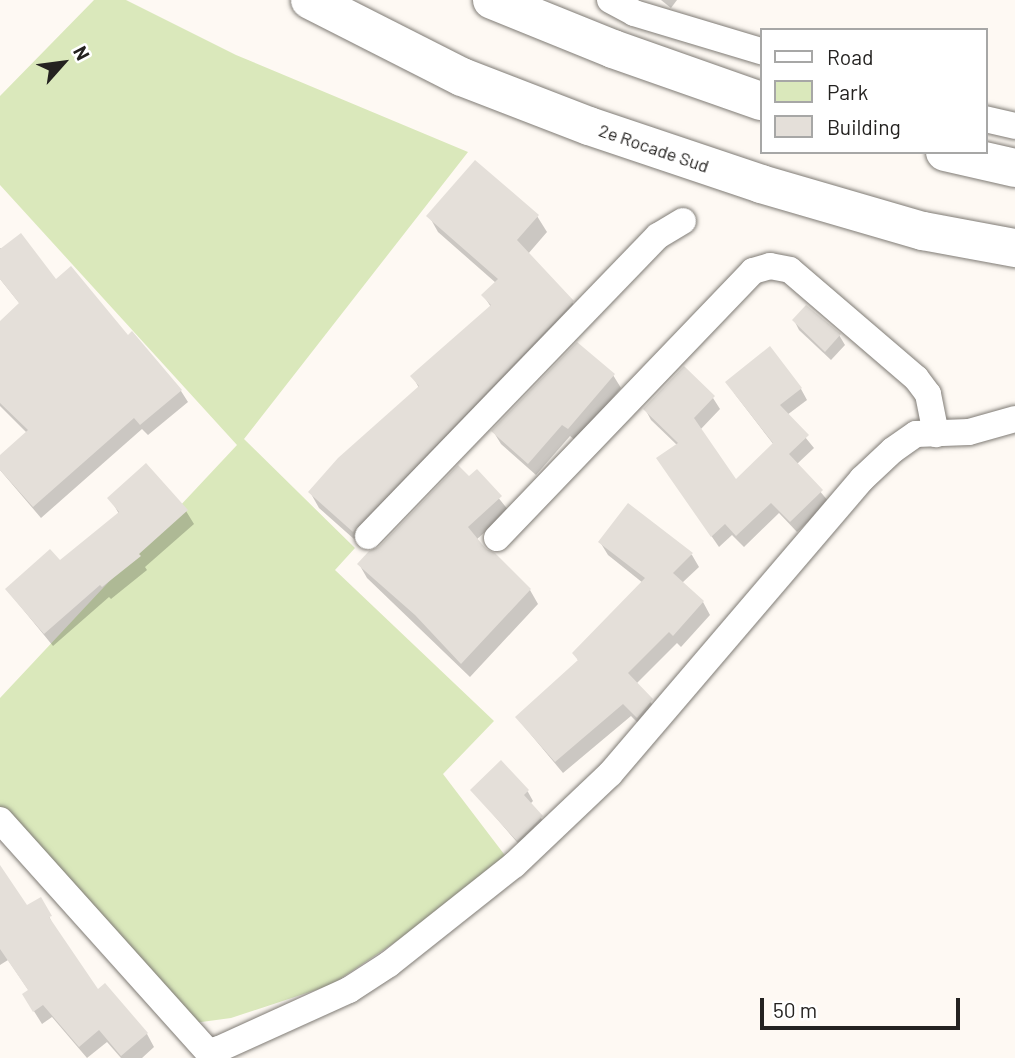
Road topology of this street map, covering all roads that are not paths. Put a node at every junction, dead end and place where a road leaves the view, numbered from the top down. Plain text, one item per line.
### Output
1 (310, 0) edge
2 (492, 0) edge
3 (610, 0) edge
4 (760, 51) edge
5 (760, 101) edge
6 (987, 119) edge
7 (1015, 126) edge
8 (954, 154) edge
9 (1015, 168) edge
10 (684, 221) dead end
11 (1015, 248) edge
12 (1015, 419) edge
13 (936, 433) junction
14 (368, 536) dead end
15 (498, 538) dead end
16 (0, 820) edge
17 (210, 1055) edge

1 - 11 highway, 2e Rocade Sud
2 - 5 highway
3 - 4 street
6 - 7 street
8 - 9 highway
10 - 14 street
12 - 13 street
13 - 15 street
13 - 17 street
16 - 17 street

